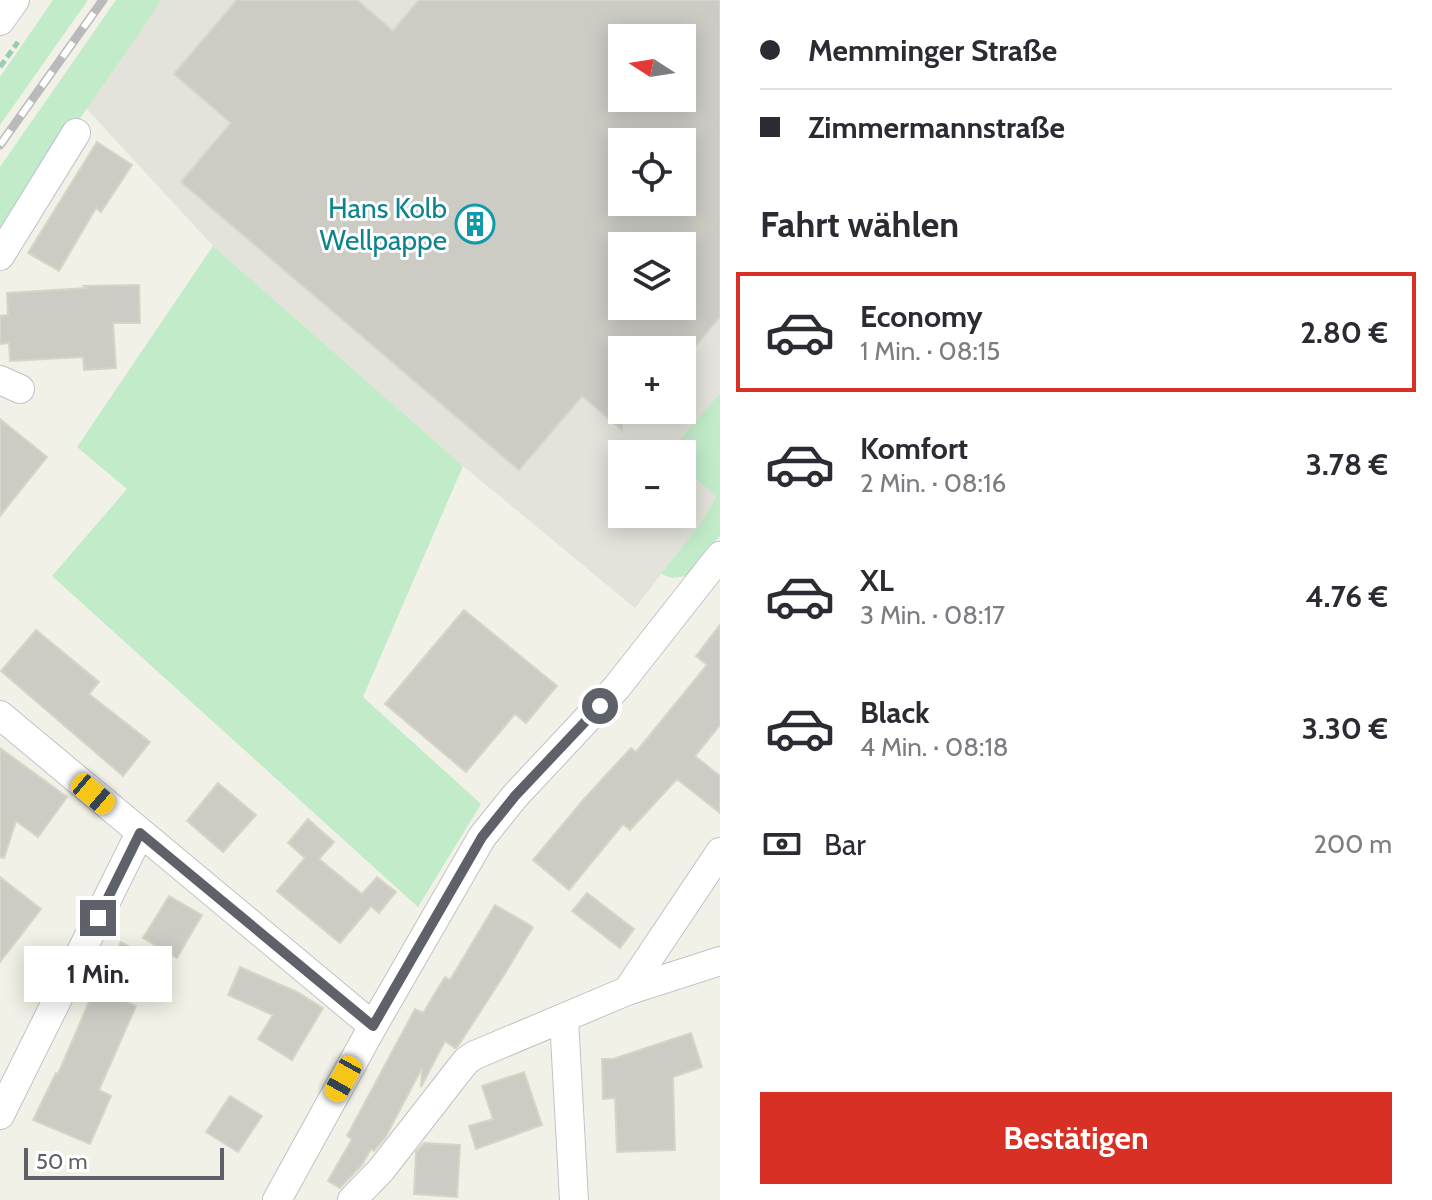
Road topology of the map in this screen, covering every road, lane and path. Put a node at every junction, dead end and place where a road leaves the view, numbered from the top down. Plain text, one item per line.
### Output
1 (15, 0) edge
2 (0, 21) edge
3 (76, 133) dead end
4 (0, 256) edge
5 (720, 556) edge
6 (0, 715) edge
7 (140, 833) junction
8 (720, 852) edge
9 (720, 961) edge
10 (627, 991) junction
11 (564, 1019) junction
12 (373, 1026) junction
13 (0, 1115) edge
14 (277, 1200) edge
15 (352, 1200) edge
16 (574, 1200) edge

1 - 2 street
3 - 4 street
5 - 12 street
6 - 7 street
7 - 12 street
7 - 13 street
8 - 10 street
9 - 10 street
10 - 11 street
11 - 15 street
11 - 16 street
12 - 14 street

